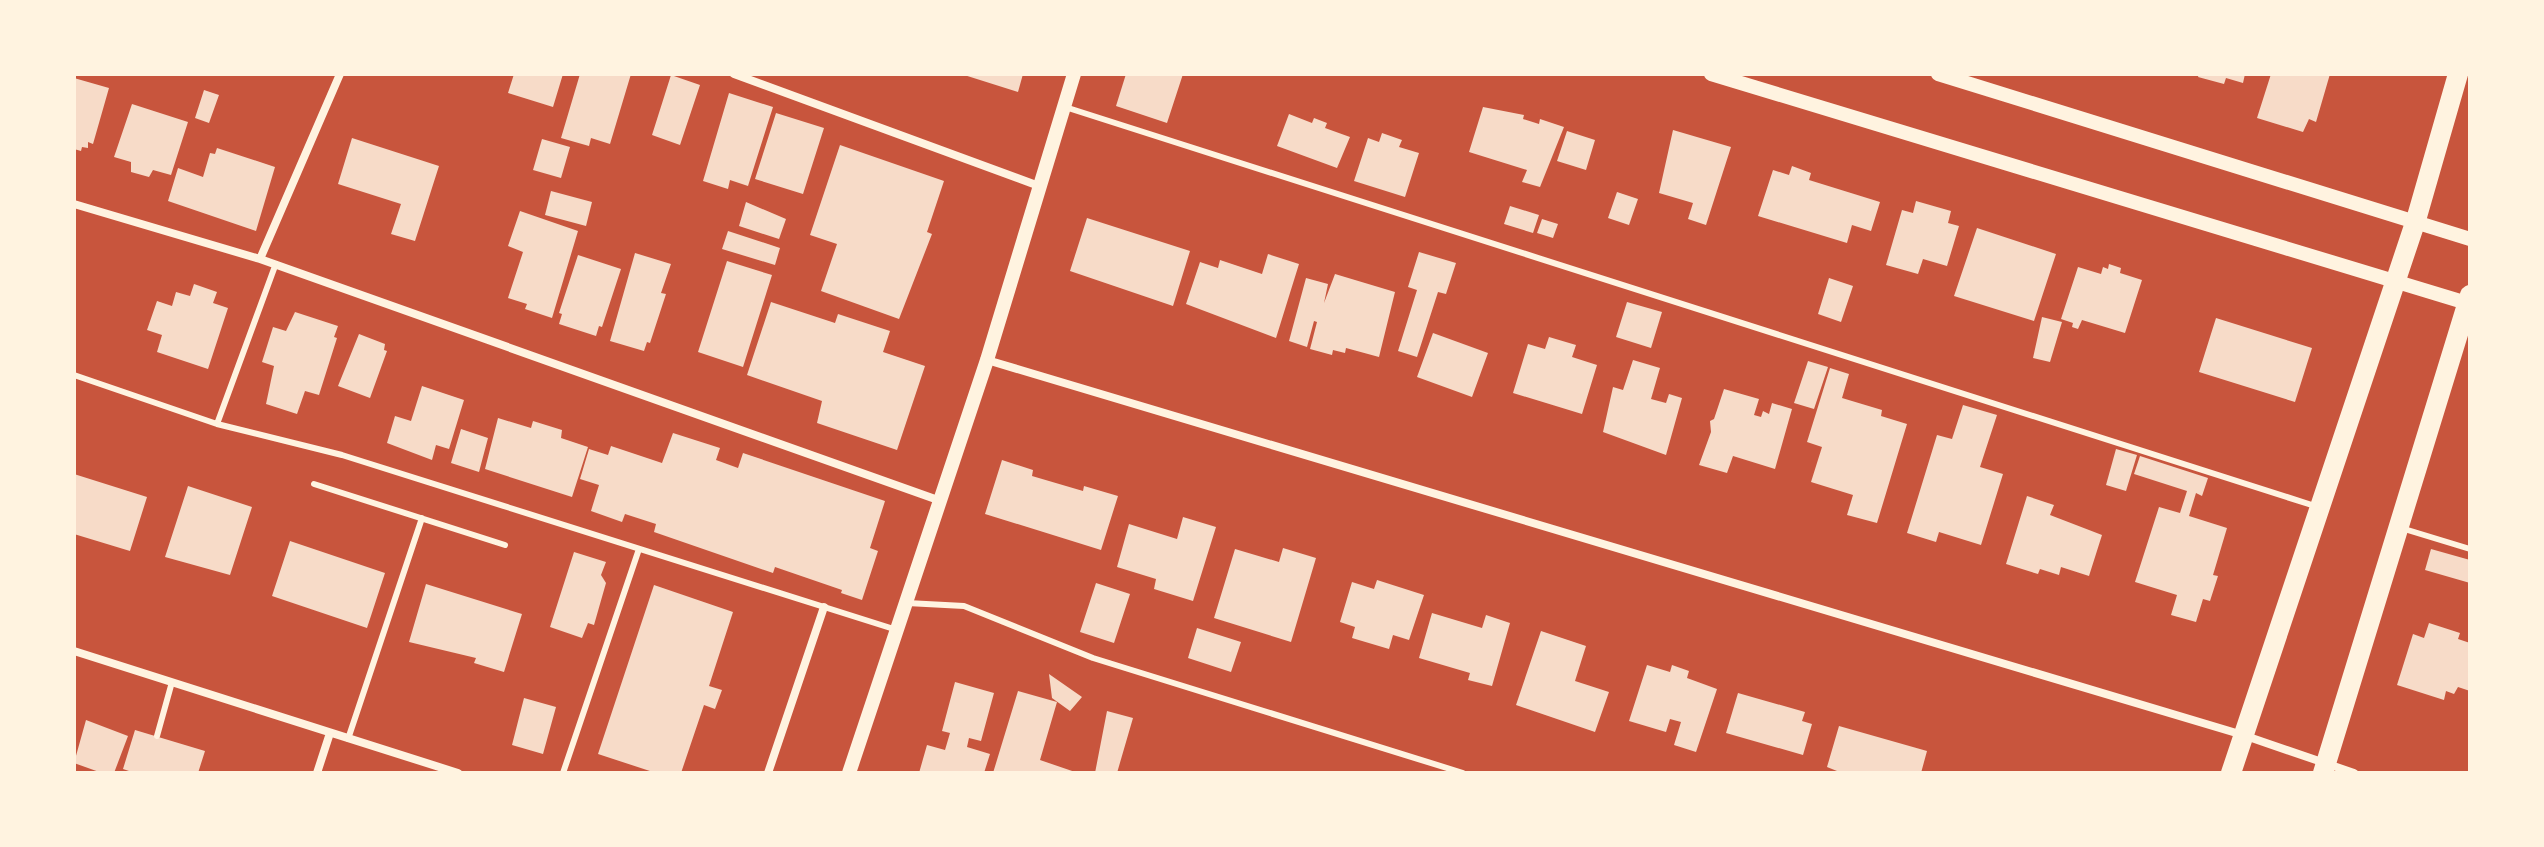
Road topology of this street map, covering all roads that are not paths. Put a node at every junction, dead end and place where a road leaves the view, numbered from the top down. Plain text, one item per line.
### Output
1 (340, 74) edge
2 (734, 74) edge
3 (1074, 74) edge
4 (1711, 74) edge
5 (1938, 74) edge
6 (2458, 74) edge
7 (1064, 107) junction
8 (1039, 186) junction
9 (74, 204) edge
10 (2416, 220) junction
11 (2470, 239) edge
12 (260, 259) junction
13 (275, 266) junction
14 (2395, 284) junction
15 (2469, 301) edge
16 (987, 360) junction
17 (74, 375) edge
18 (217, 424) junction
19 (314, 484) dead end
20 (938, 500) junction
21 (2319, 507) junction
22 (422, 518) junction
23 (2399, 528) junction
24 (505, 545) dead end
25 (639, 549) junction
26 (2470, 549) edge
27 (907, 603) junction
28 (824, 607) junction
29 (897, 630) junction
30 (74, 651) edge
31 (172, 682) junction
32 (330, 733) junction
33 (2243, 735) junction
34 (157, 736) dead end
35 (348, 739) junction
36 (2324, 769) edge
37 (317, 773) edge
38 (458, 773) edge
39 (563, 773) edge
40 (768, 773) edge
41 (849, 773) edge
42 (1463, 773) edge
43 (2231, 773) edge
44 (2354, 773) edge

1 - 12 street
2 - 8 street
3 - 7 street
4 - 14 street
5 - 10 street
6 - 10 main road
7 - 8 street
7 - 21 lane
8 - 16 street
9 - 12 street
10 - 11 street
10 - 14 main road
12 - 13 street
13 - 18 lane
13 - 20 street
14 - 15 street
14 - 21 main road
15 - 23 main road
16 - 20 street
16 - 33 street
17 - 18 lane
18 - 25 lane
19 - 22 lane
20 - 27 street
21 - 33 main road
22 - 24 lane
22 - 35 lane
23 - 26 lane
23 - 36 main road
25 - 28 lane
25 - 39 lane
27 - 29 street
27 - 42 lane
28 - 29 lane
28 - 40 street
29 - 41 street
30 - 31 street
31 - 32 street
31 - 34 lane
32 - 35 street
32 - 37 street
33 - 36 street
33 - 43 main road
35 - 38 street
36 - 44 street

